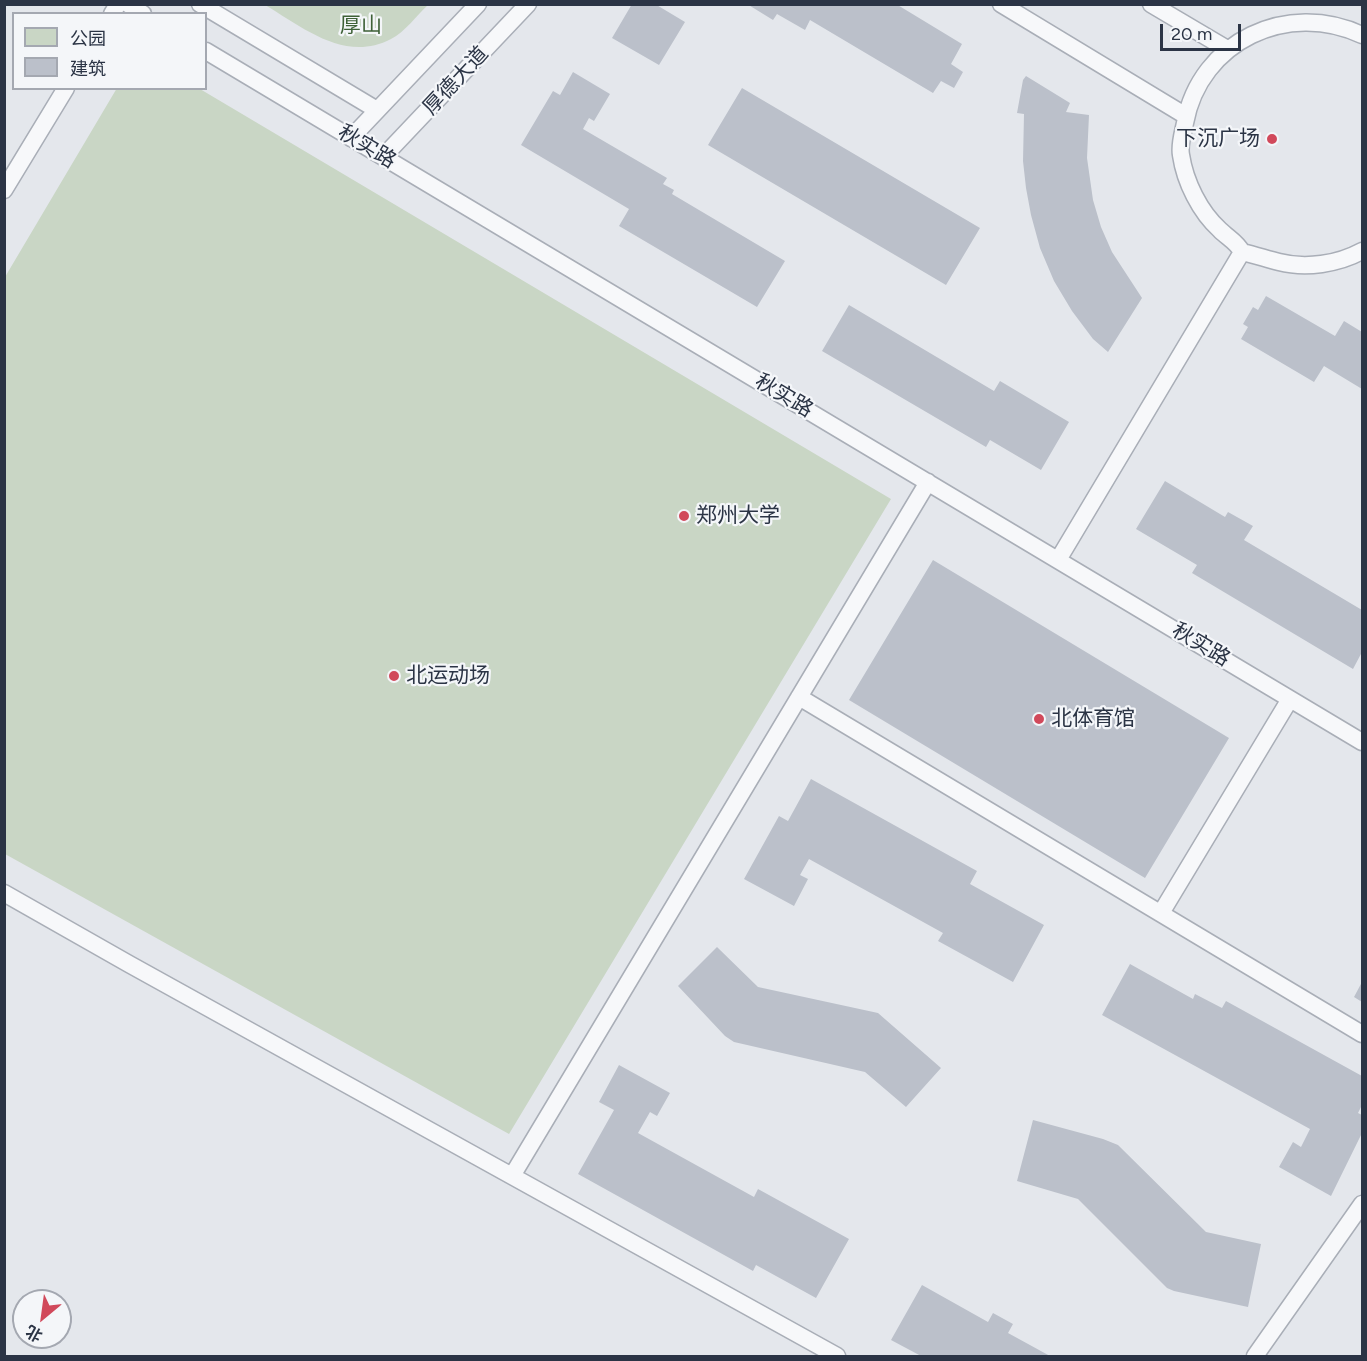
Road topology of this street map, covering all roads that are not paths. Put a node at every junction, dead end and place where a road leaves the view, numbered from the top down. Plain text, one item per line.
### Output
1 (200, 4) edge
2 (478, 4) edge
3 (528, 4) edge
4 (1001, 4) edge
5 (1151, 4) edge
6 (1362, 35) edge
7 (1227, 49) junction
8 (207, 52) edge
9 (65, 90) edge
10 (377, 110) junction
11 (1186, 116) junction
12 (351, 138) junction
13 (383, 157) junction
14 (4, 190) edge
15 (1242, 252) junction
16 (1362, 253) edge
17 (928, 482) junction
18 (1058, 560) junction
19 (799, 697) junction
20 (1290, 699) junction
21 (1362, 742) edge
22 (4, 893) edge
23 (1161, 914) junction
24 (1362, 1034) edge
25 (512, 1176) junction
26 (1362, 1204) edge
27 (837, 1356) edge
28 (1255, 1356) edge

1 - 10 lane
2 - 10 lane, 厚德大道
3 - 13 lane, 厚德大道
4 - 11 lane
5 - 7 lane
6 - 7 lane
7 - 11 lane
8 - 12 lane, 秋实路
9 - 14 lane
10 - 12 lane, 厚德大道
11 - 15 lane
12 - 13 lane, 秋实路
13 - 17 lane, 秋实路
15 - 16 lane
15 - 18 lane
17 - 18 lane, 秋实路
17 - 19 lane
18 - 20 lane, 秋实路
19 - 23 lane
19 - 25 lane
20 - 21 lane, 秋实路
20 - 23 lane
22 - 25 lane
23 - 24 lane
25 - 27 lane
26 - 28 lane

